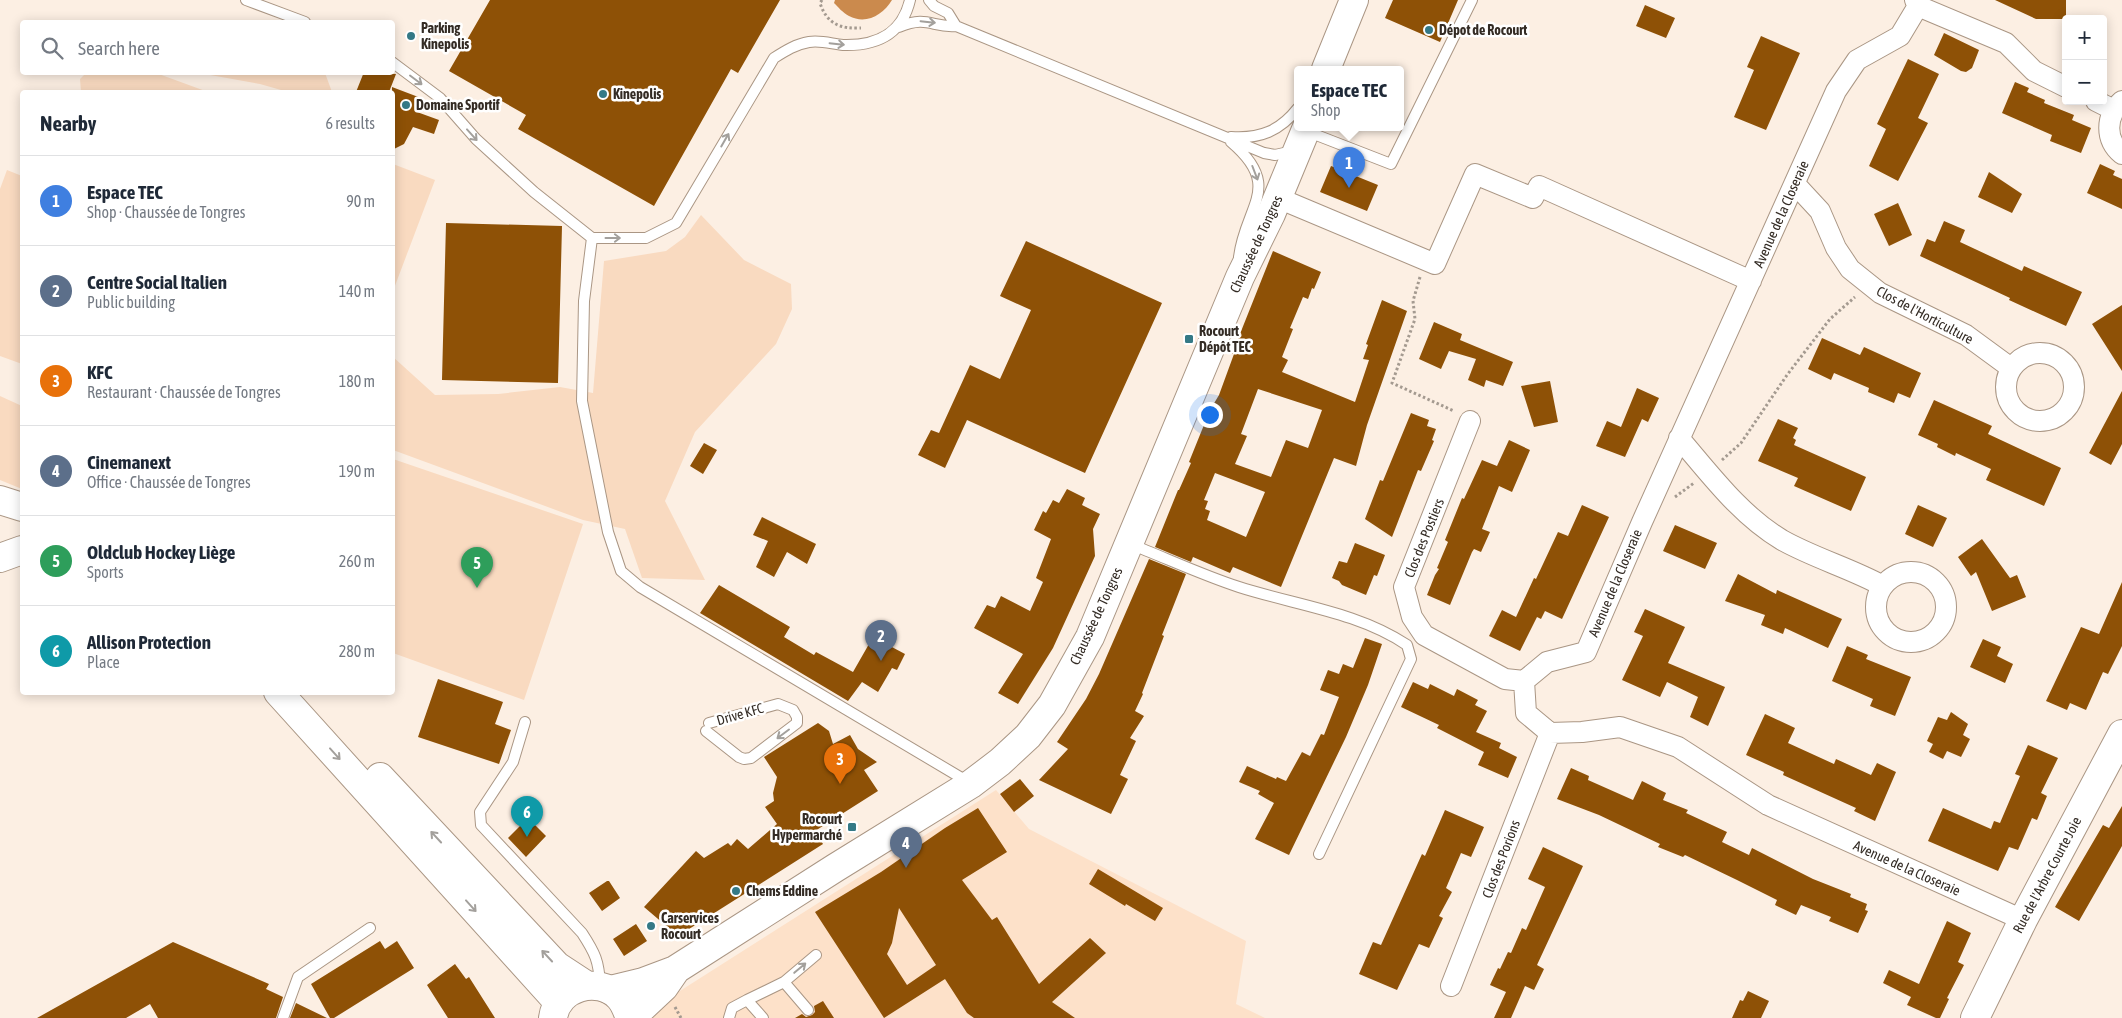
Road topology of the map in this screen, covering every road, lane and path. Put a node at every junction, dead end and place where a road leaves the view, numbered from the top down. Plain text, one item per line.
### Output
1 (246, 0) edge
2 (822, 0) edge
3 (910, 0) edge
4 (929, 0) edge
5 (1354, 0) edge
6 (1472, 0) edge
7 (1916, 3) edge
8 (300, 20) edge
9 (868, 26) dead end
10 (956, 26) junction
11 (899, 27) junction
12 (395, 64) edge
13 (1327, 66) edge
14 (2062, 85) edge
15 (2111, 104) edge
16 (1294, 129) edge
17 (1300, 131) edge
18 (1301, 131) edge
19 (1307, 131) edge
20 (1224, 136) junction
21 (2122, 154) edge
22 (1795, 184) junction
23 (1278, 198) junction
24 (592, 238) junction
25 (1425, 260) junction
26 (1240, 277) junction
27 (1751, 281) junction
28 (1880, 293) junction
29 (2011, 368) dead end
30 (1470, 421) joint
31 (1679, 438) junction
32 (1709, 473) junction
33 (0, 500) edge
34 (1672, 500) dead end
35 (20, 506) edge
36 (1129, 543) junction
37 (20, 551) edge
38 (0, 558) edge
39 (1883, 586) dead end
40 (1524, 681) junction
41 (281, 695) edge
42 (304, 695) edge
43 (525, 722) dead end
44 (708, 727) joint
45 (1550, 733) junction
46 (2122, 734) edge
47 (971, 784) junction
48 (1319, 854) dead end
49 (2023, 920) junction
50 (370, 928) dead end
51 (816, 955) dead end
52 (676, 970) junction
53 (784, 982) junction
54 (1451, 986) dead end
55 (599, 987) junction
56 (747, 1000) junction
57 (555, 1010) edge
58 (808, 1010) dead end
59 (283, 1018) edge
60 (631, 1018) edge
61 (729, 1018) edge
62 (763, 1018) edge
63 (1975, 1018) edge

1 - 8 lane
2 - 9 path
3 - 11 lane
4 - 10 lane
5 - 13 main road
6 - 19 lane
7 - 14 street
7 - 22 street, Avenue de la Closeraie
11 -> 10 lane
10 - 20 lane
24 -> 11 lane
12 -> 24 lane
15 - 21 street
16 - 20 lane
17 - 20 lane
18 - 23 main road, Chaussée de Tongres
20 -> 26 lane
22 - 27 street, Avenue de la Closeraie
22 - 28 street, Clos de l'Horticulture
23 - 25 street
23 - 26 main road, Chaussée de Tongres
24 - 47 lane
25 - 27 street
25 - 30 path
26 - 36 main road, Chaussée de Tongres
27 - 31 street, Avenue de la Closeraie
28 - 29 street, Clos de l'Horticulture
28 - 32 path
30 - 40 street, Clos des Postiers
31 - 32 street
31 - 40 street, Avenue de la Closeraie
32 - 34 path
32 - 39 street
33 - 35 main road
36 - 47 main road, Chaussée de Tongres
36 - 48 lane
37 - 38 main road
40 - 45 street
41 -> 57 main road
55 -> 42 main road
43 - 55 lane
44 -> 44 lane, Drive KFC
45 - 49 street, Avenue de la Closeraie
45 - 54 street, Clos des Porions
46 - 49 main road, Rue de l'Arbre Courte Joie
47 - 52 main road, Chaussée de Tongres
49 - 63 main road, Rue de l'Arbre Courte Joie
50 - 59 lane
53 -> 51 lane
52 - 55 main road, Chaussée de Tongres
52 - 60 main road, Chaussée de Tongres
53 - 56 lane
53 - 58 lane
55 - 57 main road, Chaussée de Tongres
55 - 60 main road
56 - 61 lane
56 - 62 lane

